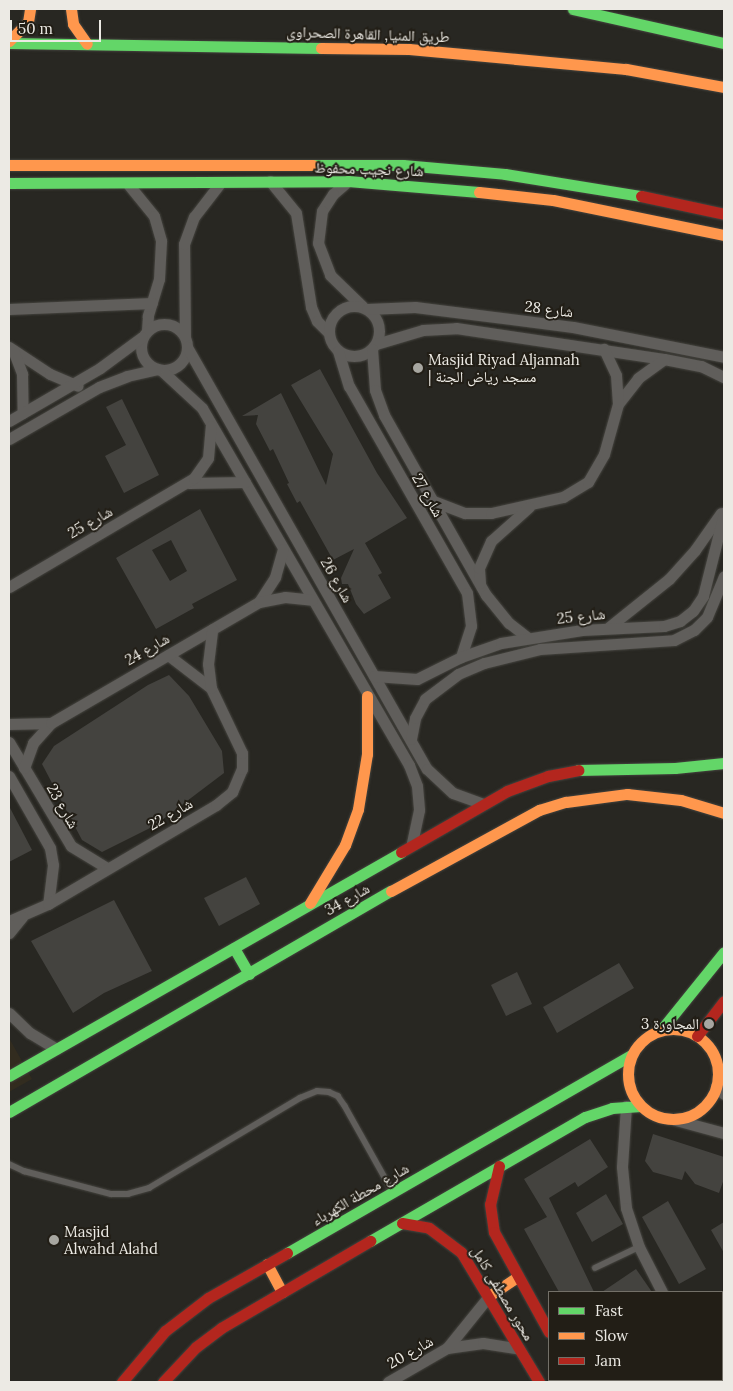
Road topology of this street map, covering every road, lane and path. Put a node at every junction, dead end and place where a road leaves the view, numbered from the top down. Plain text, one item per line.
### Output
1 (30, 9) edge
2 (72, 9) edge
3 (573, 9) edge
4 (9, 42) edge
5 (724, 42) edge
6 (87, 44) junction
7 (724, 87) edge
8 (9, 165) edge
9 (270, 181) junction
10 (348, 181) junction
11 (556, 181) junction
12 (221, 182) junction
13 (9, 183) edge
14 (128, 184) junction
15 (553, 200) junction
16 (724, 214) edge
17 (724, 235) edge
18 (152, 303) junction
19 (365, 308) junction
20 (9, 309) edge
21 (523, 321) junction
22 (328, 332) junction
23 (145, 334) junction
24 (520, 336) junction
25 (186, 342) junction
26 (374, 347) junction
27 (11, 348) edge
28 (604, 350) junction
29 (338, 351) junction
30 (705, 354) junction
31 (724, 357) edge
32 (664, 359) junction
33 (701, 366) junction
34 (159, 370) junction
35 (724, 377) edge
36 (75, 383) junction
37 (84, 396) junction
38 (618, 404) junction
39 (23, 412) junction
40 (384, 415) junction
41 (9, 421) edge
42 (210, 422) junction
43 (370, 424) junction
44 (9, 440) edge
45 (245, 482) junction
46 (187, 483) junction
47 (432, 501) junction
48 (275, 503) junction
49 (531, 505) junction
50 (724, 507) edge
51 (262, 511) junction
52 (724, 513) edge
53 (283, 549) junction
54 (724, 576) edge
55 (480, 585) junction
56 (9, 587) edge
57 (467, 593) junction
58 (312, 600) junction
59 (259, 602) junction
60 (610, 627) junction
61 (647, 627) junction
62 (212, 629) junction
63 (528, 638) junction
64 (648, 642) junction
65 (168, 655) junction
66 (461, 657) junction
67 (445, 666) junction
68 (374, 676) junction
69 (451, 678) junction
70 (211, 688) junction
71 (366, 696) junction
72 (51, 723) junction
73 (9, 724) edge
74 (410, 740) junction
75 (9, 742) edge
76 (421, 758) junction
77 (724, 763) edge
78 (409, 764) junction
79 (24, 768) junction
80 (9, 776) edge
81 (484, 804) junction
82 (724, 813) edge
83 (50, 814) junction
84 (35, 824) junction
85 (412, 844) junction
86 (107, 868) junction
87 (48, 904) junction
88 (310, 904) junction
89 (22, 917) junction
90 (9, 921) edge
91 (9, 933) edge
92 (234, 948) junction
93 (724, 952) edge
94 (249, 974) junction
95 (724, 1001) edge
96 (9, 1013) edge
97 (661, 1030) junction
98 (697, 1036) junction
99 (57, 1049) junction
100 (631, 1055) junction
101 (9, 1076) edge
102 (720, 1090) edge
103 (626, 1106) junction
104 (641, 1106) junction
105 (9, 1112) edge
106 (672, 1119) junction
107 (724, 1133) edge
108 (9, 1164) edge
109 (499, 1166) junction
110 (393, 1192) junction
111 (402, 1223) junction
112 (639, 1247) junction
113 (267, 1264) junction
114 (595, 1268) dead end
115 (517, 1277) junction
116 (661, 1291) edge
117 (282, 1292) junction
118 (488, 1296) junction
119 (548, 1330) edge
120 (447, 1348) junction
121 (519, 1349) junction
122 (122, 1382) edge
123 (163, 1382) edge
124 (388, 1382) edge
125 (538, 1382) edge

1 - 4 main road
2 - 6 main road
3 - 5 main road
4 - 6 main road, طريق المنيا, القاهرة الصحراوى
6 - 7 main road, طريق المنيا, القاهرة الصحراوى
8 - 11 main road, شارع نجيب محفوظ
9 - 10 main road, شارع نجيب محفوظ
9 - 12 main road, شارع نجيب محفوظ
9 - 22 street
10 - 15 main road, شارع نجيب محفوظ
10 - 19 street
11 - 15 main road
11 - 16 main road, شارع نجيب محفوظ
12 - 14 main road, شارع نجيب محفوظ
12 - 25 street, شارع 26
13 - 14 main road, شارع نجيب محفوظ
14 - 18 street
15 - 17 main road, شارع نجيب محفوظ
18 - 20 street
18 - 23 street
19 - 21 street, شارع 28
19 - 22 street
19 - 26 street
21 - 24 street
21 - 30 street, شارع 28
22 - 29 street
23 - 25 street
23 - 34 street
23 - 36 street
24 - 26 street, شارع 28
24 - 28 street, شارع 28
25 - 34 street
25 - 48 street, شارع 26
26 - 29 street
26 - 40 street, شارع 27
27 - 36 street
27 - 39 street
28 - 32 street, شارع 28
28 - 38 street
29 - 43 street, شارع 27
30 - 31 street, شارع 28
30 - 33 street
32 - 33 street, شارع 28
32 - 38 street
33 - 35 street, شارع 28
34 - 37 street
34 - 42 street, شارع 26
36 - 37 street
36 - 39 street
37 - 44 street
38 - 49 street
39 - 41 street
40 - 43 street
40 - 47 street, شارع 27
42 - 45 street, شارع 26
42 - 46 street, شارع 25
43 - 57 street, شارع 27
45 - 46 street, شارع 25
45 - 51 street, شارع 26
46 - 56 street, شارع 25
47 - 49 street
47 - 55 street, شارع 27
48 - 51 street
48 - 68 street, شارع 26
49 - 55 street
50 - 60 street
51 - 53 street, شارع 26
52 - 61 street, شارع 25
53 - 58 street, شارع 26
53 - 59 street, شارع 24
54 - 64 street, شارع 25
55 - 57 street
55 - 63 street, شارع 27
57 - 66 street, شارع 27
58 - 59 street, شارع 24
58 - 71 street, شارع 26
59 - 62 street, شارع 24
60 - 61 street, شارع 25
60 - 63 street, شارع 25
61 - 64 street
62 - 65 street, شارع 24
62 - 70 street, شارع 22
63 - 66 street, شارع 25
64 - 69 street, شارع 25
65 - 70 street, شارع 22
65 - 72 street, شارع 24
66 - 67 street, شارع 25
67 - 68 street, شارع 25
67 - 69 street
68 - 74 street, شارع 26
69 - 74 street, شارع 25
70 - 86 street, شارع 22
71 - 78 street, شارع 26
71 - 88 main road
72 - 73 street, شارع 24
72 - 79 street, شارع 24
74 - 76 street, شارع 26
75 - 79 street, شارع 23
76 - 78 street
76 - 81 street, شارع 26
77 - 81 main road, شارع 34
78 - 85 street, شارع 26
79 - 83 street, شارع 23
80 - 84 street
81 - 85 main road, شارع 34
82 - 94 main road, شارع 34
83 - 84 street
83 - 86 street, شارع 23
84 - 87 street
85 - 88 main road, شارع 34
86 - 87 street, شارع 22
87 - 89 street, شارع 22
88 - 92 main road, شارع 34
89 - 90 street, شارع 22
89 - 91 street, شارع 22
92 - 94 main road
92 - 99 main road, شارع 34
93 - 97 main road
94 - 105 main road, شارع 34
95 - 98 main road
96 - 99 street
97 - 98 main road
97 - 100 main road
98 - 102 main road
99 - 101 main road, شارع 34
100 - 104 main road
100 - 110 main road, شارع محطة الكهرباء
102 - 106 main road
103 - 104 main road
103 - 109 main road
103 - 112 street
104 - 106 main road
106 - 107 street
108 - 110 lane
109 - 111 main road
109 - 115 main road, محور مصطفى كامل
110 - 113 main road, شارع محطة الكهرباء
111 - 117 main road
111 - 118 main road, محور مصطفى كامل
112 - 114 lane
112 - 116 street
113 - 117 main road
113 - 122 main road, شارع محطة الكهرباء
115 - 118 main road
115 - 119 main road, محور مصطفى كامل
117 - 123 main road
118 - 120 street, شارع 20
118 - 121 main road, محور مصطفى كامل
120 - 121 street, شارع 20
120 - 124 street, شارع 20
121 - 125 main road, محور مصطفى كامل

